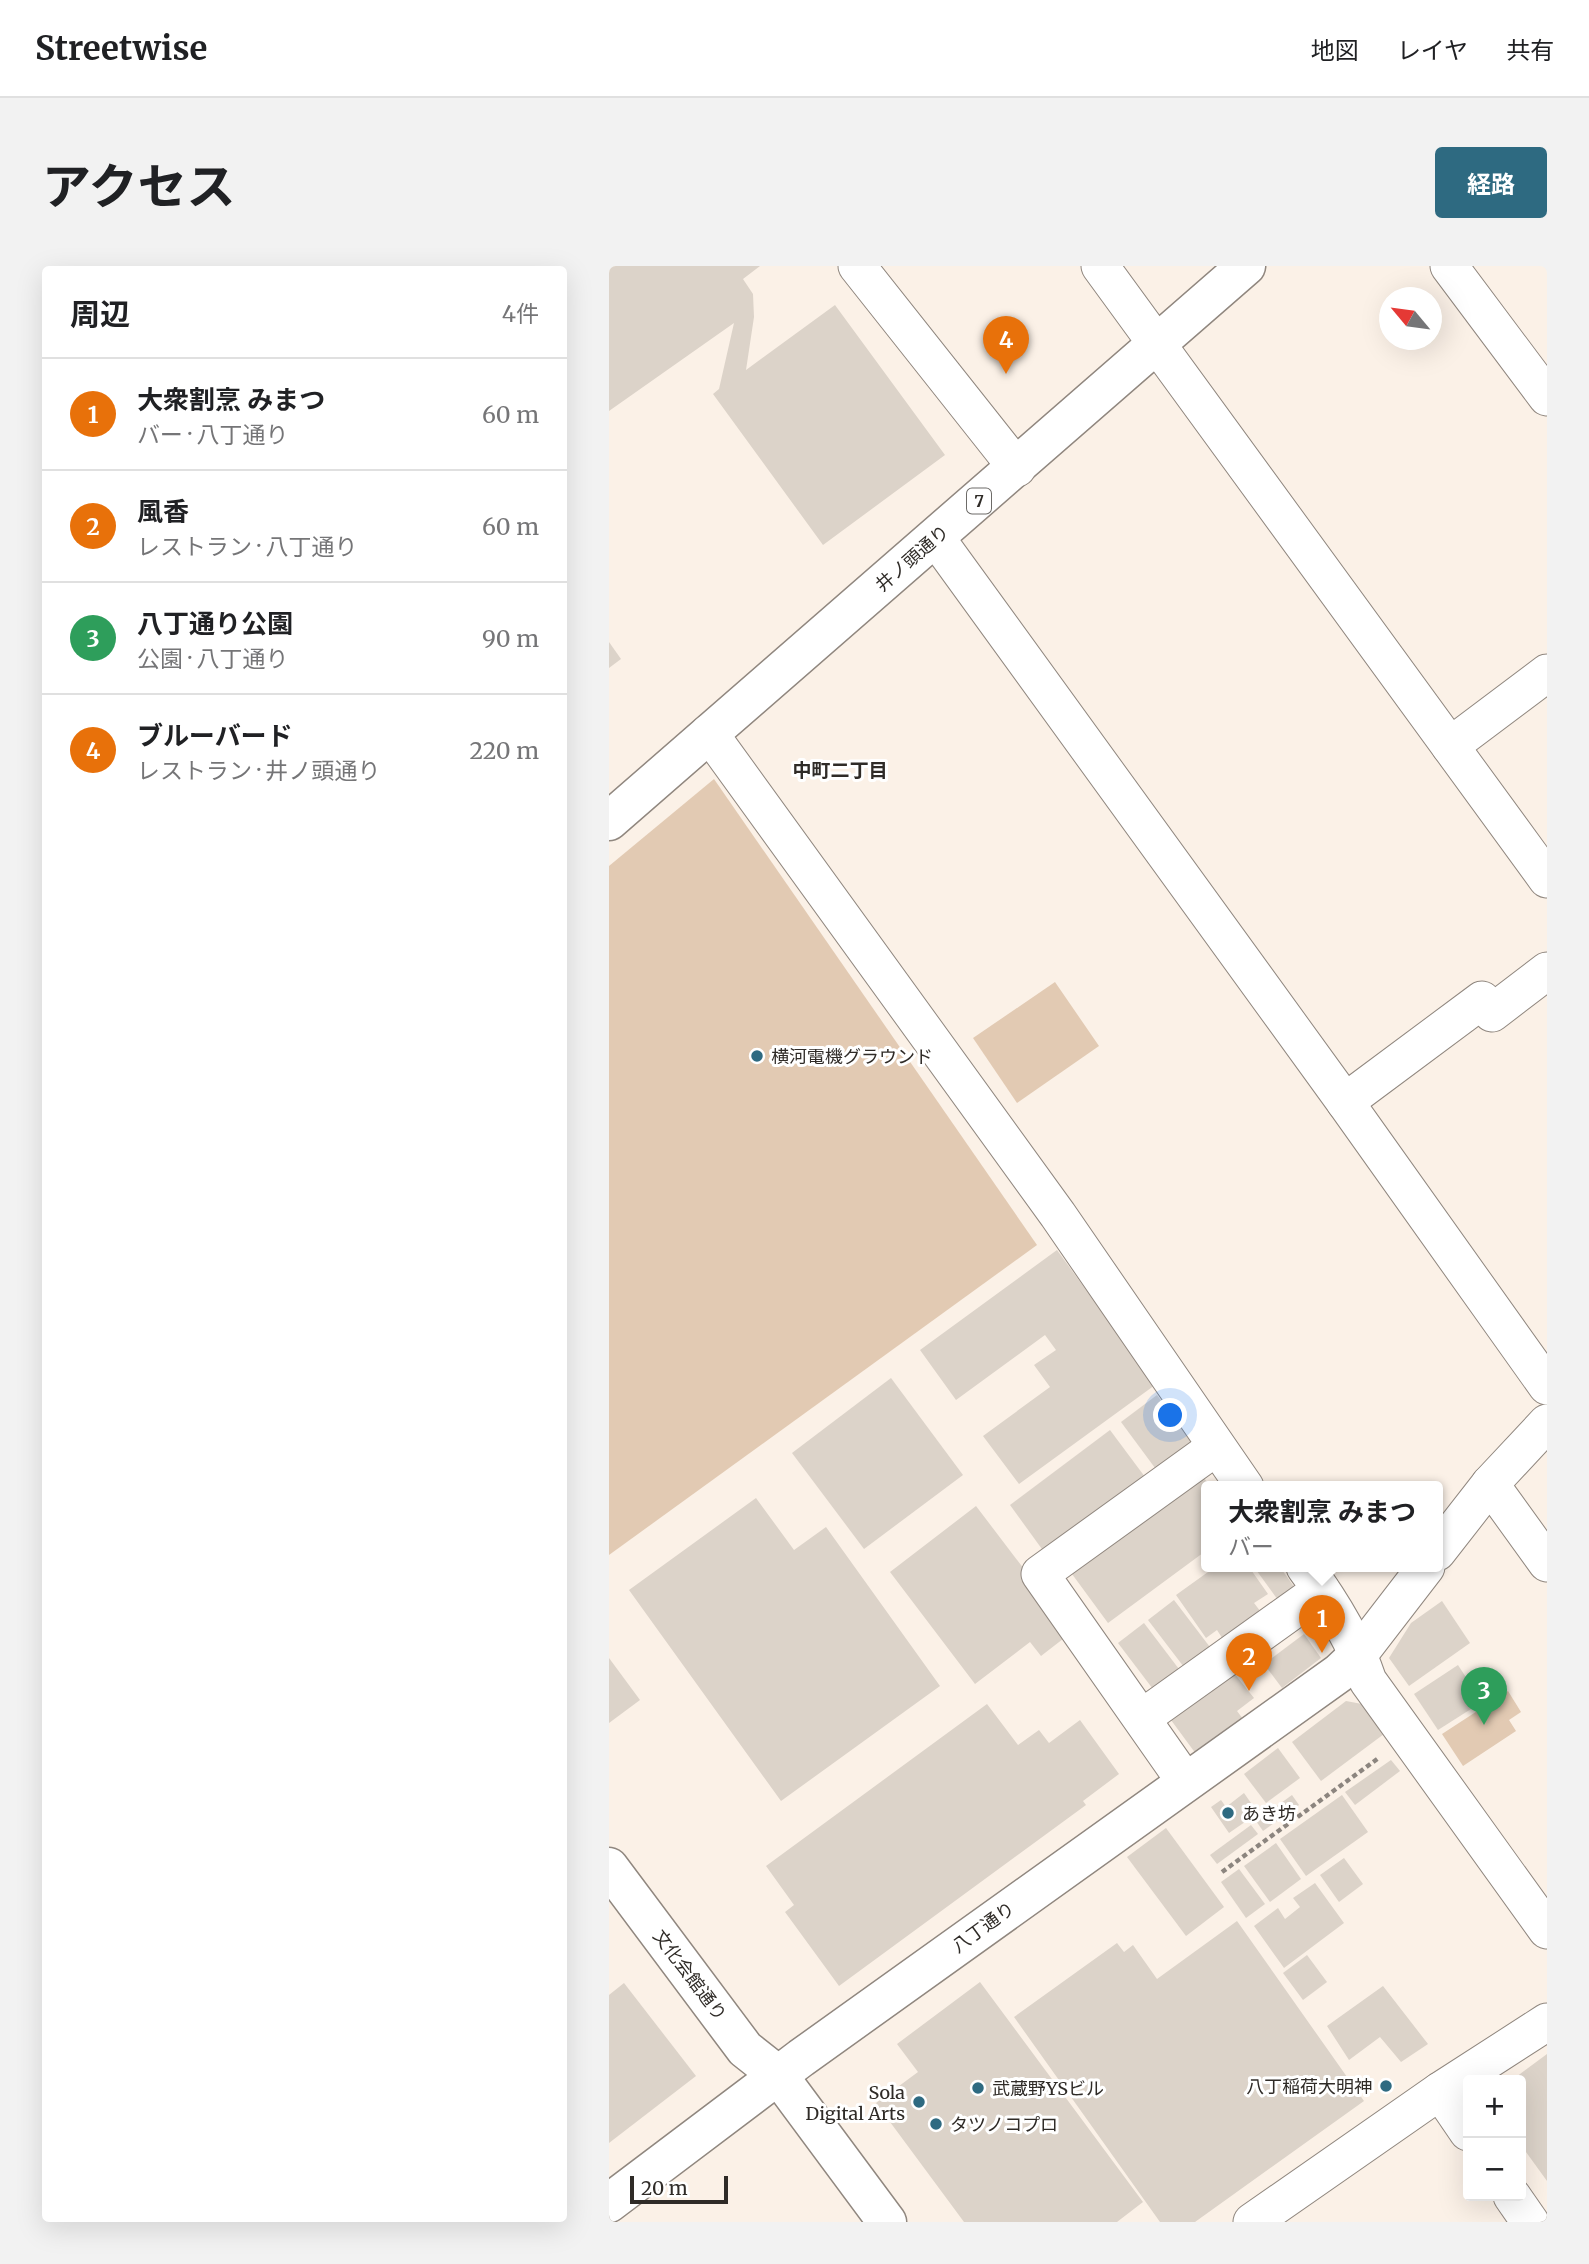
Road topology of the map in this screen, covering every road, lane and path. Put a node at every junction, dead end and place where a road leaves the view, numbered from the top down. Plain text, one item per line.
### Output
1 (857, 266) edge
2 (1100, 266) edge
3 (1449, 266) edge
4 (1237, 269) edge
5 (1158, 344) junction
6 (1547, 397) edge
7 (1017, 468) junction
8 (936, 538) junction
9 (1547, 673) edge
10 (709, 733) junction
11 (1450, 747) junction
12 (609, 821) edge
13 (1547, 879) edge
14 (1547, 971) edge
15 (1345, 1102) junction
16 (1547, 1386) edge
17 (1547, 1423) edge
18 (1216, 1447) junction
19 (1241, 1481) edge
20 (1490, 1484) junction
21 (1443, 1544) edge
22 (1547, 1563) edge
23 (1422, 1572) edge
24 (1313, 1578) edge
25 (1359, 1654) junction
26 (1142, 1718) junction
27 (1408, 1737) junction
28 (1185, 1782) junction
29 (609, 1867) edge
30 (1222, 1872) dead end
31 (1547, 1930) edge
32 (1547, 2022) edge
33 (778, 2075) junction
34 (1440, 2091) junction
35 (1463, 2125) edge
36 (1515, 2201) edge
37 (609, 2203) edge
38 (1274, 2216) edge
39 (887, 2222) edge
40 (1530, 2222) edge

1 - 7 street
2 - 5 street
3 - 6 street
4 - 5 street, 井ノ頭通り / 7
5 - 7 street, 井ノ頭通り / 7
5 - 11 street
7 - 8 street, 井ノ頭通り / 7
8 - 10 street, 井ノ頭通り / 7
8 - 15 street
9 - 11 street
10 - 12 street, 井ノ頭通り / 7
10 - 18 street
11 - 13 street
14 - 15 street
15 - 16 street
17 - 20 street
18 - 19 street
18 - 26 street
20 - 21 street
20 - 22 street
23 - 25 street
24 - 25 street
24 - 26 street
25 - 27 street
25 - 28 street, 八丁通り
26 - 28 street
27 - 30 path
27 - 31 street
28 - 33 street, 八丁通り
29 - 33 street, 文化会館通り
32 - 34 street
33 - 37 street, 八丁通り
33 - 39 street, 文化会館通り
34 - 35 street
34 - 38 street
36 - 40 street

